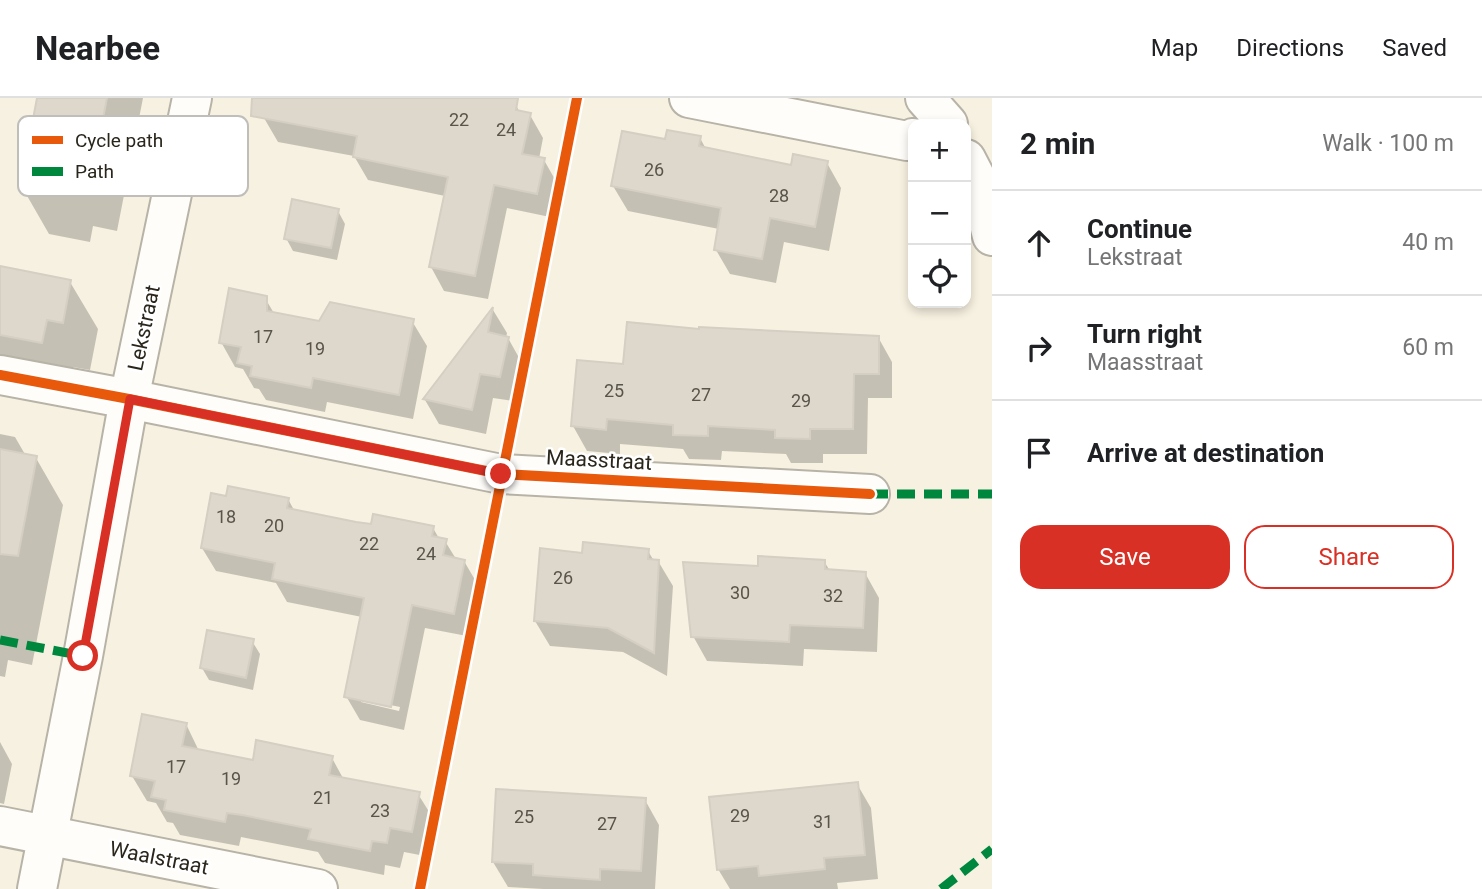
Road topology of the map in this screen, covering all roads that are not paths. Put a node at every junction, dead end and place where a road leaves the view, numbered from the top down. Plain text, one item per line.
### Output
1 (192, 98) edge
2 (689, 98) edge
3 (925, 98) edge
4 (188, 116) edge
5 (943, 119) edge
6 (908, 140) edge
7 (971, 169) edge
8 (172, 196) edge
9 (992, 236) edge
10 (0, 375) edge
11 (130, 399) junction
12 (870, 494) dead end
13 (0, 826) edge
14 (47, 836) junction
15 (37, 889) edge
16 (318, 889) edge

1 - 4 street, Lekstraat
2 - 6 street
3 - 5 street
7 - 9 street
8 - 11 street, Lekstraat
10 - 11 street, Maasstraat
11 - 12 street, Maasstraat
11 - 14 street, Lekstraat
13 - 14 street, Waalstraat
14 - 15 street, Lekstraat
14 - 16 street, Waalstraat

